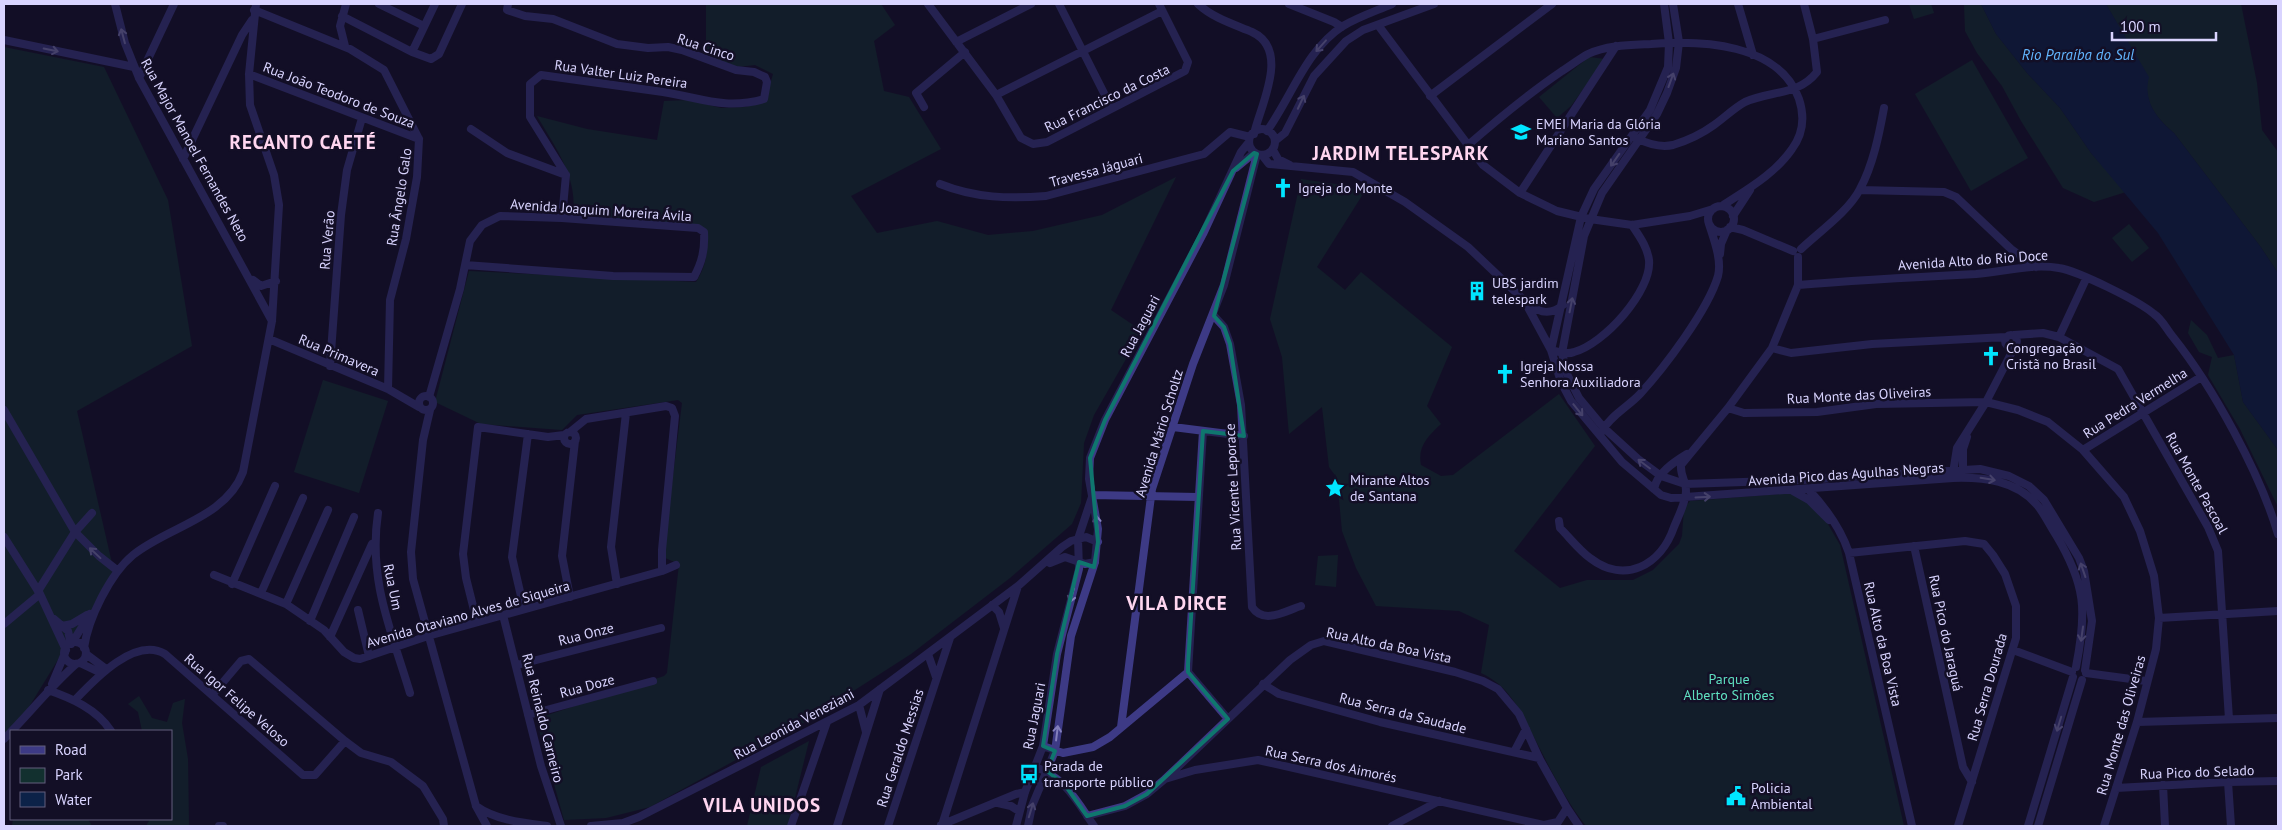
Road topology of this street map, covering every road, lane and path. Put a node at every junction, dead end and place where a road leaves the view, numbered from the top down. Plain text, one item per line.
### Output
1 (115, 4) edge
2 (174, 4) edge
3 (346, 4) edge
4 (379, 4) edge
5 (435, 4) edge
6 (462, 4) edge
7 (508, 4) edge
8 (928, 4) edge
9 (1031, 4) edge
10 (1059, 4) edge
11 (1198, 4) edge
12 (1289, 4) edge
13 (1392, 4) edge
14 (1412, 4) edge
15 (1434, 4) edge
16 (1552, 4) edge
17 (1664, 4) edge
18 (1673, 4) edge
19 (1738, 4) edge
20 (1804, 4) edge
21 (255, 7) edge
22 (1160, 7) edge
23 (1419, 11) junction
24 (342, 16) junction
25 (1396, 18) junction
26 (252, 20) junction
27 (1885, 20) dead end
28 (1378, 25) junction
29 (424, 26) junction
30 (1342, 27) junction
31 (1813, 39) junction
32 (4, 40) edge
33 (956, 42) junction
34 (1678, 42) junction
35 (1669, 43) junction
36 (345, 46) junction
37 (1616, 46) junction
38 (1083, 50) junction
39 (412, 52) junction
40 (964, 52) junction
41 (1753, 55) junction
42 (134, 68) junction
43 (249, 74) junction
44 (139, 78) junction
45 (1796, 90) junction
46 (996, 95) junction
47 (1430, 96) junction
48 (764, 99) joint
49 (924, 107) dead end
50 (1111, 107) junction
51 (1884, 108) dead end
52 (1260, 109) junction
53 (362, 118) junction
54 (471, 129) dead end
55 (1265, 130) junction
56 (1251, 138) junction
57 (1635, 138) junction
58 (420, 139) junction
59 (1275, 141) junction
60 (1467, 146) junction
61 (1272, 150) junction
62 (1258, 154) junction
63 (183, 159) junction
64 (1296, 168) junction
65 (1233, 171) junction
66 (566, 175) junction
67 (940, 184) dead end
68 (1754, 185) junction
69 (1860, 190) junction
70 (1520, 193) junction
71 (1722, 206) junction
72 (1713, 209) junction
73 (1690, 216) junction
74 (1581, 217) junction
75 (562, 218) junction
76 (1590, 218) junction
77 (1733, 218) junction
78 (1709, 223) junction
79 (1632, 225) junction
80 (1729, 228) junction
81 (1743, 230) junction
82 (1797, 253) junction
83 (1719, 260) junction
84 (465, 265) junction
85 (2036, 267) junction
86 (250, 276) junction
87 (2086, 279) junction
88 (276, 281) junction
89 (1798, 285) junction
90 (275, 292) junction
91 (258, 293) junction
92 (1524, 300) junction
93 (1563, 305) junction
94 (1214, 316) junction
95 (272, 321) junction
96 (2059, 337) junction
97 (270, 339) junction
98 (2010, 341) junction
99 (1772, 348) junction
100 (1551, 350) junction
101 (1562, 353) junction
102 (330, 366) junction
103 (2201, 377) junction
104 (388, 389) junction
105 (399, 394) junction
106 (425, 397) junction
107 (1986, 402) junction
108 (420, 408) junction
109 (1728, 408) junction
110 (4, 410) edge
111 (430, 410) junction
112 (626, 413) junction
113 (2144, 413) junction
114 (1975, 419) junction
115 (1173, 427) junction
116 (1604, 428) junction
117 (1203, 431) junction
118 (528, 434) junction
119 (1244, 436) junction
120 (1600, 436) junction
121 (570, 438) junction
122 (423, 440) junction
123 (1692, 450) junction
124 (2083, 450) junction
125 (1952, 469) junction
126 (1963, 469) junction
127 (1661, 476) junction
128 (1953, 478) junction
129 (1963, 478) junction
130 (1802, 480) junction
131 (1685, 484) junction
132 (275, 486) dead end
133 (1654, 490) junction
134 (1808, 490) junction
135 (1792, 491) junction
136 (1092, 496) junction
137 (1151, 496) junction
138 (1198, 497) junction
139 (303, 498) dead end
140 (1684, 498) junction
141 (328, 510) dead end
142 (92, 513) dead end
143 (378, 513) dead end
144 (354, 517) dead end
145 (1559, 521) dead end
146 (1834, 525) junction
147 (75, 532) junction
148 (2278, 534) edge
149 (4, 537) edge
150 (1078, 539) junction
151 (374, 541) junction
152 (1098, 542) junction
153 (1914, 546) junction
154 (1850, 553) junction
155 (1079, 562) junction
156 (1095, 562) junction
157 (676, 565) dead end
158 (1037, 570) junction
159 (118, 571) junction
160 (662, 571) junction
161 (214, 575) dead end
162 (232, 584) junction
163 (617, 584) junction
164 (1018, 586) junction
165 (39, 593) junction
166 (261, 593) junction
167 (570, 597) junction
168 (286, 604) junction
169 (992, 605) junction
170 (1301, 606) dead end
171 (524, 609) junction
172 (94, 610) junction
173 (358, 610) dead end
174 (2278, 611) edge
175 (503, 615) junction
176 (2222, 615) junction
177 (52, 618) junction
178 (2158, 618) junction
179 (310, 621) junction
180 (477, 622) junction
181 (4, 624) edge
182 (62, 626) junction
183 (662, 628) dead end
184 (1005, 630) junction
185 (428, 636) junction
186 (951, 637) junction
187 (330, 638) junction
188 (396, 646) junction
189 (68, 647) junction
190 (2013, 650) junction
191 (85, 651) junction
192 (928, 654) junction
193 (369, 656) junction
194 (78, 664) junction
195 (517, 665) junction
196 (103, 671) junction
197 (2086, 671) junction
198 (1188, 672) junction
199 (2074, 672) junction
200 (936, 677) junction
201 (2082, 680) junction
202 (653, 681) dead end
203 (2146, 681) junction
204 (1263, 684) junction
205 (50, 687) junction
206 (880, 689) junction
207 (410, 693) dead end
208 (212, 694) junction
209 (75, 700) junction
210 (859, 705) junction
211 (528, 715) junction
212 (2278, 718) edge
213 (1228, 719) junction
214 (2229, 719) junction
215 (827, 722) junction
216 (2138, 722) junction
217 (1121, 727) junction
218 (13, 730) edge
219 (110, 730) edge
220 (810, 730) junction
221 (1526, 730) junction
222 (866, 732) junction
223 (345, 741) junction
224 (817, 746) junction
225 (1043, 746) junction
226 (1055, 751) junction
227 (1514, 752) junction
228 (1540, 758) junction
229 (1035, 767) junction
230 (1047, 771) junction
231 (1165, 779) junction
232 (2278, 781) edge
233 (1972, 782) junction
234 (2228, 782) junction
235 (2163, 785) junction
236 (2116, 788) junction
237 (1025, 792) junction
238 (1439, 801) junction
239 (996, 803) junction
240 (476, 806) junction
241 (950, 806) junction
242 (1567, 808) junction
243 (1019, 811) junction
244 (1087, 816) junction
245 (961, 817) junction
246 (513, 820) junction
247 (219, 826) edge
248 (223, 826) edge
249 (444, 826) edge
250 (486, 826) edge
251 (506, 826) edge
252 (547, 826) edge
253 (561, 826) edge
254 (591, 826) edge
255 (791, 826) edge
256 (837, 826) edge
257 (889, 826) edge
258 (940, 826) edge
259 (1016, 826) edge
260 (1028, 826) edge
261 (1094, 826) edge
262 (1392, 826) edge
263 (1546, 826) edge
264 (1579, 826) edge
265 (1912, 826) edge
266 (1958, 826) edge
267 (2028, 826) edge
268 (2038, 826) edge
269 (2104, 826) edge
270 (2165, 826) edge
271 (2231, 826) edge

42 -> 1 street, Rua Major Manoel Fernandes Neto
2 - 44 street
3 - 24 street
4 - 29 street
5 - 29 street
6 - 39 street
7 - 48 street, Rua Cinco
8 - 33 street
9 - 33 street
10 - 38 street
11 - 52 street, Rua Jaguari
12 - 30 street
13 - 25 street
13 - 30 street
14 - 23 street
15 - 23 street
16 - 47 street
17 - 35 street
18 - 34 street
19 - 41 street
20 - 31 street
21 - 26 street
21 - 36 street, Rua Ângelo Galo
22 - 38 street
22 - 50 street, Rua Francisco da Costa
23 - 25 street
24 - 36 street
24 - 39 street
25 - 28 street
26 - 43 street
26 - 63 street
27 - 31 street
28 - 47 street
59 -> 28 street
29 - 39 street
30 -> 55 street
31 - 45 street
32 -> 42 street
33 - 40 street
34 - 35 street
34 - 41 street
57 -> 34 street
35 - 37 street
35 - 57 street
36 - 58 street, Rua Ângelo Galo
37 - 60 street
37 - 70 street
38 - 46 street
38 - 50 street
40 - 46 street
40 - 49 street
41 - 45 street
42 - 44 street, Rua Major Manoel Fernandes Neto
43 - 53 street, Rua João Teodoro de Souza
43 - 88 street
44 - 63 street, Rua Major Manoel Fernandes Neto
45 - 57 street
45 - 68 street
46 - 50 street, Rua Francisco da Costa
47 - 60 street
48 - 66 street, Rua Valter Luiz Pereira
51 - 69 street
52 - 55 street, Rua Jaguari
52 - 56 street, Rua Jaguari
53 - 58 street, Rua João Teodoro de Souza
53 - 102 street, Rua Verão
54 - 66 street
55 - 56 street
55 - 59 street
56 - 62 street
56 - 65 street, Rua Jaguari
56 - 67 street, Travessa Jáguari
57 -> 74 street
57 - 76 street
58 - 104 street, Rua Ângelo Galo
59 - 61 street
60 - 70 street
61 - 62 street, Rua Jaguari
61 - 64 street
62 - 64 street
62 - 65 street, Rua Jaguari
62 - 94 street, Avenida Mário Scholtz
63 - 86 street, Rua Major Manoel Fernandes Neto
64 - 92 street
65 - 136 street, Rua Jaguari
66 - 75 street
68 - 71 street
68 - 77 street
69 - 82 street
69 - 85 street
70 - 74 street
71 - 72 street
71 - 77 street
72 - 73 street
72 - 78 street
73 - 78 street
73 - 79 street
74 - 76 street
74 - 93 street
75 - 84 street, Avenida Joaquim Moreira Ávila
75 - 84 street, Avenida Joaquim Moreira Ávila
76 - 79 street
101 -> 76 street
77 - 80 street
77 - 81 street
78 - 80 street
78 - 83 street
79 - 101 street
80 - 81 street
80 - 83 street
81 - 82 street
82 - 89 street
83 - 116 street
84 - 106 street, Avenida Joaquim Moreira Ávila
85 - 87 street, Avenida Alto do Rio Doce
85 - 89 street, Avenida Alto do Rio Doce
86 - 88 street
86 - 91 street, Rua Major Manoel Fernandes Neto
87 - 96 street
87 - 103 street, Avenida Alto do Rio Doce
88 - 90 street
89 - 99 street
90 - 91 street
90 - 95 street
91 - 95 street, Rua Major Manoel Fernandes Neto
92 - 93 street
92 - 100 street, Avenida Pico das Agulhas Negras
93 - 100 street
94 - 115 street, Avenida Mário Scholtz
94 - 119 street, Rua Vicente Leporace
95 - 97 street
96 - 98 street, Rua Monte Pascoal
96 - 113 street, Rua Monte Pascoal
97 - 102 street, Rua Primavera
97 - 159 street
98 - 99 street, Rua Monte Pascoal
98 - 107 street
99 - 109 street
100 - 101 street
100 -> 120 street, Avenida Pico das Agulhas Negras
101 - 116 street, Avenida Pico das Agulhas Negras
102 - 104 street, Rua Primavera
103 - 113 street, Rua Pedra Vermelha
103 - 148 street, Avenida Alto do Rio Doce
104 - 105 street, Rua Primavera
105 - 106 street, Rua Primavera
105 - 108 street, Rua Primavera
106 - 108 street, Avenida Joaquim Moreira Ávila
106 - 111 street
107 - 109 street, Rua Monte das Oliveiras
107 - 114 street
107 - 124 street, Rua Monte das Oliveiras
108 - 111 street
108 - 122 street
109 - 123 street
110 - 147 street
111 - 122 street
112 - 121 street
112 - 160 street
112 - 163 street
113 - 124 street, Rua Pedra Vermelha
113 - 176 street, Rua Monte Pascoal
114 - 125 street
114 - 126 street
115 - 117 street
115 - 137 street, Avenida Mário Scholtz
116 - 120 street
127 -> 116 street, Avenida Pico das Agulhas Negras
117 - 119 street
117 - 138 street
118 - 121 street
118 - 171 street
118 - 180 street
119 - 170 street, Rua Vicente Leporace
120 - 133 street, Avenida Pico das Agulhas Negras
121 - 167 street
122 - 185 street
123 - 127 street
123 - 131 street
124 - 178 street, Rua Monte das Oliveiras
125 - 126 street, Avenida Pico das Agulhas Negras
125 - 128 street
125 - 130 street, Avenida Pico das Agulhas Negras
126 - 129 street
197 -> 126 street, Avenida Pico das Agulhas Negras
127 - 131 street, Avenida Pico das Agulhas Negras
127 - 133 street
128 - 129 street, Avenida Pico das Agulhas Negras
128 - 134 street, Avenida Pico das Agulhas Negras
129 -> 199 street, Avenida Pico das Agulhas Negras
130 - 131 street, Avenida Pico das Agulhas Negras
130 - 134 street, Rua Alto da Boa Vista
131 - 140 street
132 - 162 street
133 - 140 street, Avenida Pico das Agulhas Negras
134 - 135 street, Avenida Pico das Agulhas Negras
134 - 146 street, Rua Alto da Boa Vista
140 -> 135 street, Avenida Pico das Agulhas Negras
135 - 146 street
136 - 137 street
136 - 150 street, Rua Jaguari
152 -> 136 street, Rua Jaguari
137 - 138 street
137 - 217 street, Avenida Mário Scholtz
138 - 198 street
139 - 166 street
140 - 145 street
141 - 168 street
142 - 147 street
143 - 151 street, Rua Um
144 - 179 street
146 - 154 street, Rua Alto da Boa Vista
159 -> 147 street
147 - 165 street
149 - 165 street
150 - 152 street
150 - 155 street, Rua Jaguari
150 - 158 street
151 - 187 street
151 - 188 street, Rua Um
152 - 156 street, Rua Jaguari
153 - 154 street, Rua Serra Dourada
153 - 190 street, Rua Serra Dourada
153 - 233 street, Rua Pico do Jaraguá
154 - 265 street, Rua Alto da Boa Vista
155 - 156 street
155 - 158 street
155 -> 225 street, Rua Jaguari
226 -> 156 street, Rua Jaguari
157 - 160 street, Avenida Otaviano Alves de Siqueira
158 - 164 street, Rua Leonida Veneziani
159 - 172 street
160 - 163 street, Avenida Otaviano Alves de Siqueira
161 - 162 street, Avenida Otaviano Alves de Siqueira
162 - 166 street, Avenida Otaviano Alves de Siqueira
163 - 167 street, Avenida Otaviano Alves de Siqueira
164 - 169 street, Rua Leonida Veneziani
164 - 184 street
165 - 177 street
165 - 181 street
166 - 168 street, Avenida Otaviano Alves de Siqueira
167 - 171 street, Avenida Otaviano Alves de Siqueira
168 - 179 street, Avenida Otaviano Alves de Siqueira
169 - 184 street
169 - 186 street, Rua Leonida Veneziani
171 - 175 street, Avenida Otaviano Alves de Siqueira
172 - 182 street
172 - 189 street
172 - 191 street
173 - 193 street
174 - 176 street
175 - 180 street, Avenida Otaviano Alves de Siqueira
175 - 195 street, Rua Reinaldo Carneiro
176 - 178 street
176 - 214 street, Rua Monte Pascoal
177 - 182 street
177 - 189 street
178 - 203 street, Rua Monte das Oliveiras
179 - 187 street, Avenida Otaviano Alves de Siqueira
180 - 185 street, Avenida Otaviano Alves de Siqueira
182 - 189 street
183 - 195 street, Rua Onze
184 - 241 street
185 - 188 street, Avenida Otaviano Alves de Siqueira
185 - 240 street
186 - 192 street, Rua Leonida Veneziani
186 - 200 street, Rua Geraldo Messias
187 - 193 street, Avenida Otaviano Alves de Siqueira
188 - 193 street, Avenida Otaviano Alves de Siqueira
188 - 207 street, Rua Um
189 - 191 street
189 - 194 street
189 - 205 street
190 - 199 street
190 - 233 street, Rua Serra Dourada
191 - 194 street
191 - 196 street
192 - 200 street, Rua Geraldo Messias
192 - 206 street, Rua Leonida Veneziani
194 - 196 street
194 - 205 street
195 - 211 street, Rua Reinaldo Carneiro
196 - 208 street, Rua Igor Felipe Veloso
196 - 209 street, Rua Igor Felipe Veloso
197 - 199 street
197 - 201 street
197 - 203 street
198 - 213 street
198 - 217 street
199 - 201 street
199 -> 267 street, Avenida Pico das Agulhas Negras
200 - 257 street, Rua Geraldo Messias
201 - 268 street
202 - 211 street, Rua Doze
203 - 216 street, Rua Monte das Oliveiras
204 - 213 street, Rua Alto da Boa Vista
204 - 221 street, Rua Alto da Boa Vista
204 - 227 street, Rua Serra da Saudade
205 - 209 street
205 - 218 street
206 - 210 street, Rua Leonida Veneziani
206 - 222 street
208 - 223 street
208 - 223 street, Rua Igor Felipe Veloso
209 - 219 street
210 - 215 street, Rua Leonida Veneziani
210 - 222 street
211 - 253 street, Rua Reinaldo Carneiro
212 - 214 street
213 - 231 street, Rua Alto da Boa Vista
214 - 216 street
215 - 220 street, Rua Leonida Veneziani
215 - 224 street
216 - 236 street, Rua Monte das Oliveiras
217 - 226 street
220 - 224 street
220 - 254 street, Rua Leonida Veneziani
221 - 227 street
221 - 228 street, Rua Alto da Boa Vista
222 - 256 street
223 - 249 street
224 - 255 street
225 - 226 street
225 - 229 street, Rua Jaguari
226 - 230 street, Rua Jaguari
227 - 228 street, Rua Serra da Saudade
228 - 242 street, Rua Alto da Boa Vista
229 - 230 street
229 - 237 street, Rua Jaguari
230 - 244 street
260 -> 230 street, Rua Jaguari
231 - 238 street, Rua Serra dos Aimorés
231 - 244 street, Rua Serra dos Aimorés
232 - 234 street, Rua Pico do Selado
233 - 266 street, Rua Serra Dourada
234 - 235 street, Rua Pico do Selado
234 - 271 street
235 - 236 street, Rua Pico do Selado
235 - 270 street
236 - 269 street, Rua Monte das Oliveiras
237 - 239 street
237 - 243 street, Rua Jaguari
238 - 262 street
238 - 263 street, Rua Serra dos Aimorés
239 - 243 street
239 - 245 street
240 - 246 street
240 - 250 street
241 - 245 street
241 - 258 street
242 - 263 street
242 - 264 street, Rua Alto da Boa Vista
243 - 259 street, Rua Jaguari
244 - 261 street
245 - 258 street
246 - 251 street
246 - 252 street
247 - 248 street

